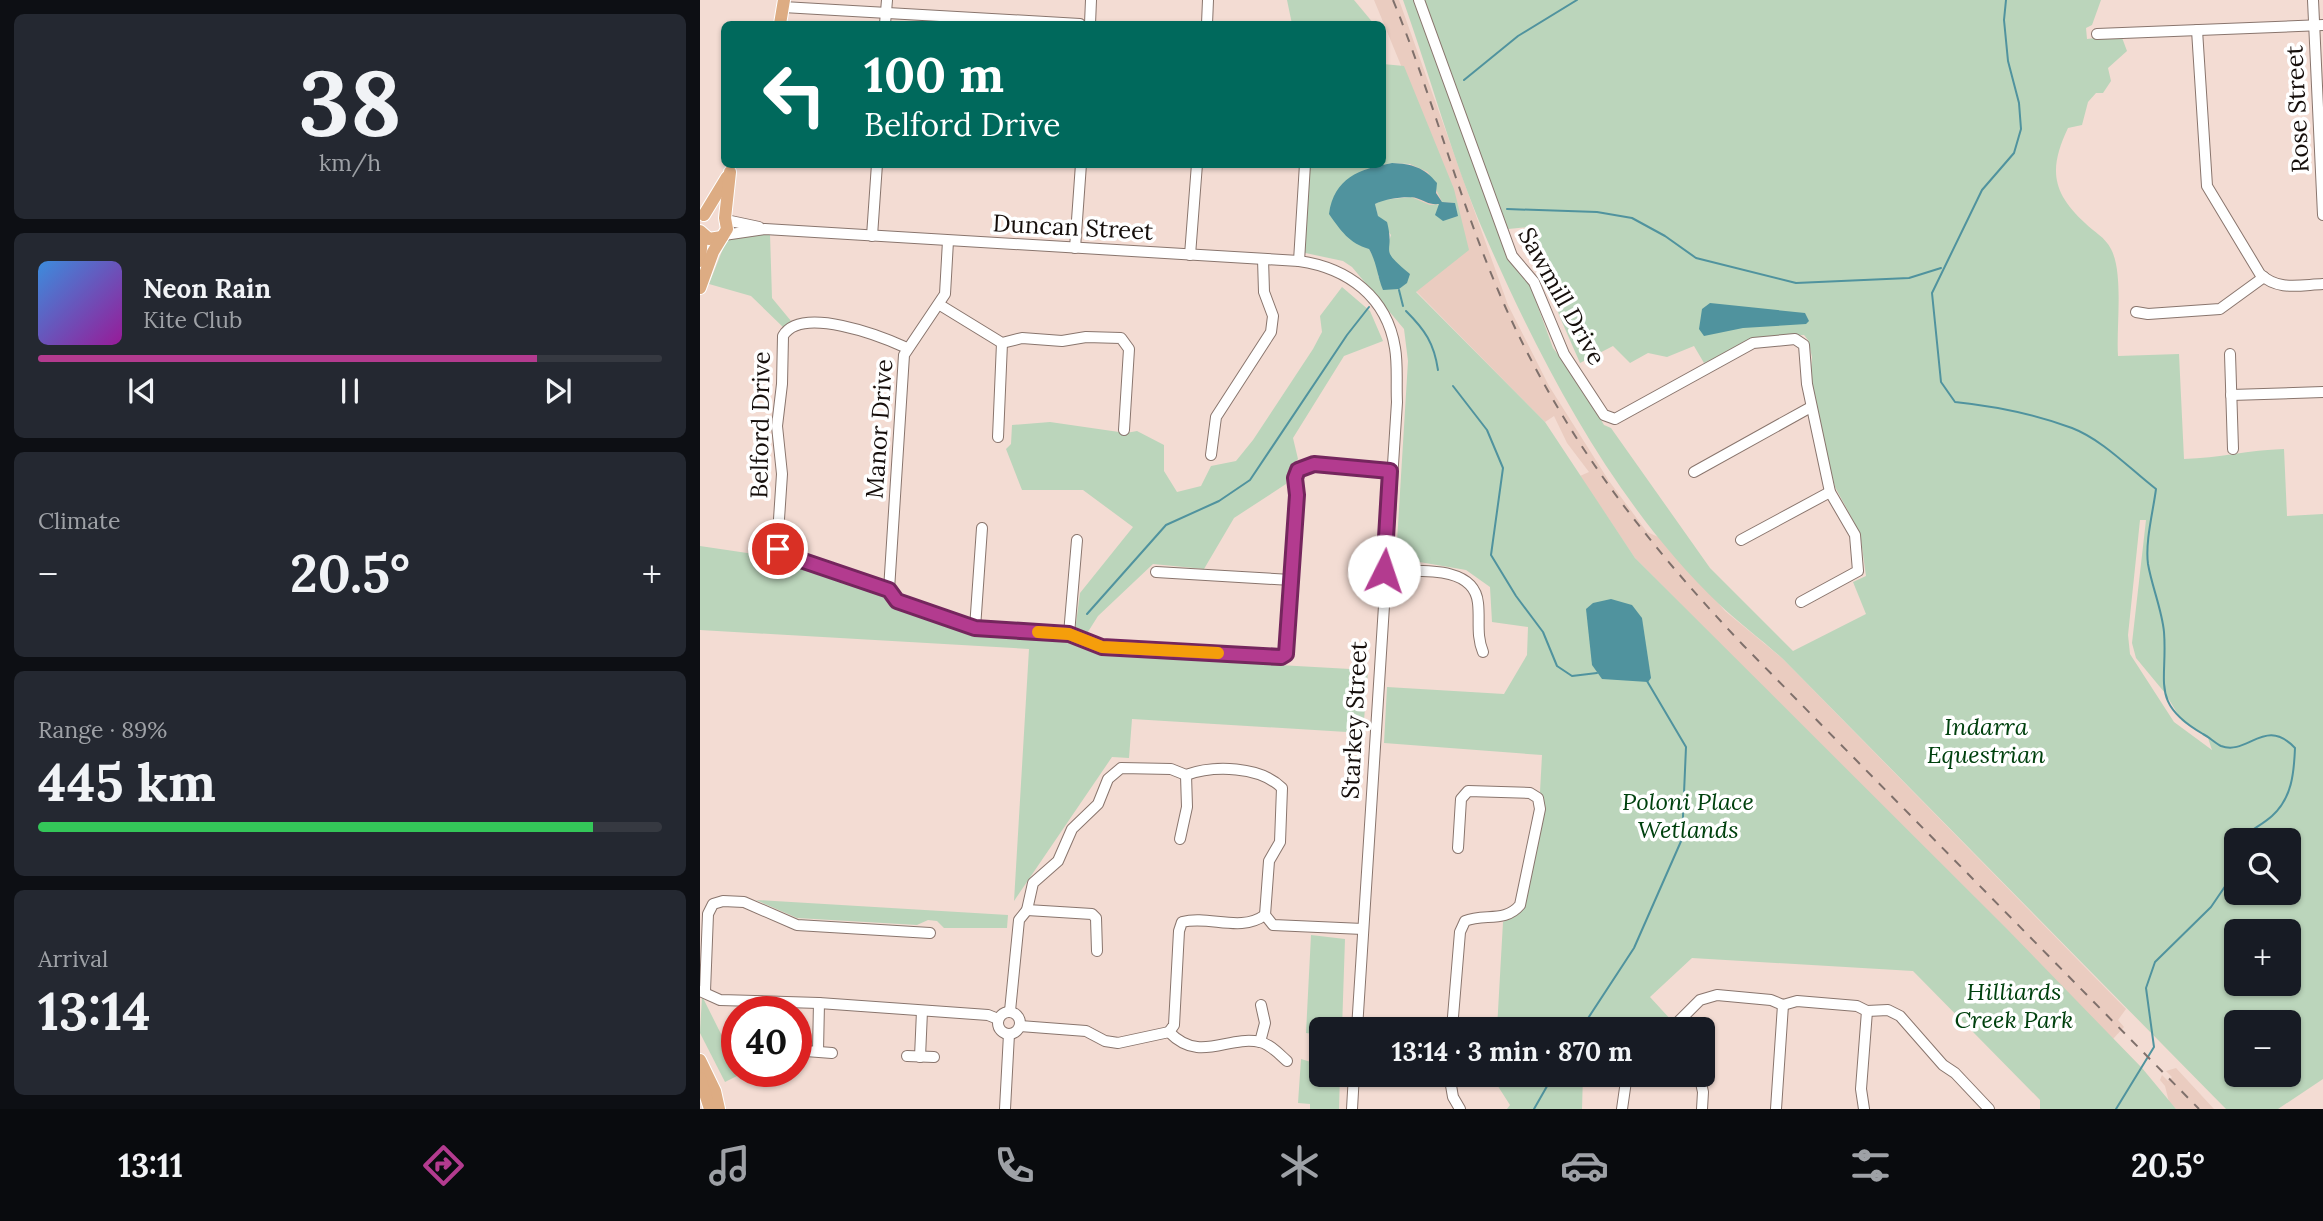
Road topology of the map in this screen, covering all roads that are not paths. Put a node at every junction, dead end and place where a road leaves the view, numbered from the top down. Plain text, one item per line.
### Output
1 (887, 0) edge
2 (1091, 0) edge
3 (1208, 0) edge
4 (1419, 0) edge
5 (2313, 0) edge
6 (784, 4) edge
7 (854, 19) edge
8 (886, 20) edge
9 (934, 21) edge
10 (1090, 21) edge
11 (1207, 21) edge
12 (2318, 25) edge
13 (2197, 30) junction
14 (2097, 34) dead end
15 (732, 168) edge
16 (877, 168) edge
17 (1080, 168) edge
18 (1197, 168) edge
19 (1305, 168) edge
20 (2323, 215) edge
21 (725, 219) junction
22 (701, 225) edge
23 (765, 229) junction
24 (723, 236) junction
25 (872, 236) junction
26 (948, 241) junction
27 (1075, 248) junction
28 (1190, 255) junction
29 (1263, 259) junction
30 (700, 261) edge
31 (1300, 261) junction
32 (2267, 280) junction
33 (2323, 284) edge
34 (700, 288) edge
35 (1370, 294) joint
36 (940, 305) junction
37 (2136, 312) dead end
38 (1002, 343) junction
39 (907, 348) junction
40 (2230, 354) dead end
41 (2323, 392) edge
42 (2231, 396) junction
43 (1811, 407) junction
44 (1124, 430) dead end
45 (998, 438) dead end
46 (2233, 449) dead end
47 (1211, 455) dead end
48 (1390, 471) junction
49 (1693, 472) dead end
50 (1830, 492) junction
51 (982, 528) dead end
52 (1077, 540) dead end
53 (1741, 540) dead end
54 (1173, 559) dead end
55 (1384, 571) junction
56 (1156, 572) dead end
57 (1173, 573) junction
58 (1290, 580) junction
59 (889, 590) junction
60 (1801, 603) dead end
61 (975, 628) junction
62 (1069, 634) junction
63 (1483, 652) dead end
64 (1186, 775) junction
65 (1180, 839) dead end
66 (1458, 848) dead end
67 (1027, 911) junction
68 (1265, 915) junction
69 (1363, 929) junction
70 (930, 933) dead end
71 (1097, 950) dead end
72 (703, 991) edge
73 (819, 1003) junction
74 (1262, 1005) dead end
75 (1783, 1005) junction
76 (922, 1011) junction
77 (1010, 1011) junction
78 (1867, 1011) junction
79 (1358, 1017) edge
80 (1453, 1017) edge
81 (1684, 1017) edge
82 (998, 1019) junction
83 (1020, 1026) junction
84 (1170, 1032) junction
85 (1009, 1034) junction
86 (1260, 1042) junction
87 (812, 1052) edge
88 (818, 1052) junction
89 (832, 1053) dead end
90 (907, 1056) dead end
91 (920, 1057) junction
92 (934, 1057) dead end
93 (700, 1060) edge
94 (1287, 1061) dead end
95 (700, 1078) edge
96 (1353, 1087) edge
97 (1451, 1087) edge
98 (1625, 1087) edge
99 (1702, 1087) edge
100 (710, 1109) edge
101 (719, 1109) edge
102 (1005, 1109) edge
103 (1352, 1109) edge
104 (1461, 1109) edge
105 (1622, 1109) edge
106 (1702, 1109) edge
107 (1776, 1109) edge
108 (1864, 1109) edge
109 (1989, 1109) edge

1 - 8 street
2 - 10 street
3 - 11 street
4 - 43 street, Sawmill Drive
5 - 12 street, Rose Street
6 - 7 street
7 - 8 street
8 - 9 street
12 - 13 street
12 - 20 street, Rose Street
13 - 14 street
13 - 32 street
15 - 21 main road
15 - 22 main road
16 - 25 street
17 - 27 street
18 - 28 street
19 - 31 street
21 - 22 main road
21 - 23 street, Duncan Street
21 - 24 main road
22 - 24 main road
22 - 30 main road
23 - 24 street, Duncan Street
23 - 25 street, Duncan Street
24 - 34 main road
25 - 26 street, Duncan Street
26 - 27 street, Duncan Street
26 - 36 street, Manor Drive
27 - 28 street, Duncan Street
28 - 29 street, Duncan Street
29 - 31 street, Duncan Street
29 - 47 street
31 - 35 street, Duncan Street
32 - 33 street
32 - 37 street
35 - 48 street, Starkey Street
36 - 38 street
36 - 39 street, Manor Drive
38 - 44 street
38 - 45 street
39 - 59 street, Manor Drive
39 - 59 street, Belford Drive
40 - 42 street
41 - 42 street
42 - 46 street
43 - 49 street
43 - 50 street, Sawmill Drive
48 - 55 street, Starkey Street
48 - 58 street, Belford Drive
50 - 53 street
50 - 60 street, Sawmill Drive
51 - 61 street
52 - 62 street
54 - 57 street
55 - 63 street
55 - 69 street, Starkey Street
56 - 57 street
57 - 58 street
58 - 62 street, Belford Drive
59 - 61 street, Belford Drive
61 - 62 street, Belford Drive
64 - 65 street
64 - 67 street
64 - 68 street
66 - 80 street
67 - 71 street
67 - 77 street
68 - 69 street
68 - 84 street
69 - 79 street, Starkey Street
70 - 72 street
72 - 73 street
73 - 76 street
73 - 88 street
74 - 86 street
75 - 78 street
75 - 81 street
75 - 107 street
76 - 82 street
76 - 91 street
77 - 82 street
77 - 83 street
78 - 108 street
78 - 109 street
82 - 85 street
83 - 84 street
83 - 85 street
84 - 86 street
85 - 102 street
86 - 94 street
87 - 88 street
88 - 89 street
90 - 91 street
91 - 92 street
93 - 101 main road
95 - 100 main road
96 - 103 street
97 - 104 street
98 - 105 street
99 - 106 street

